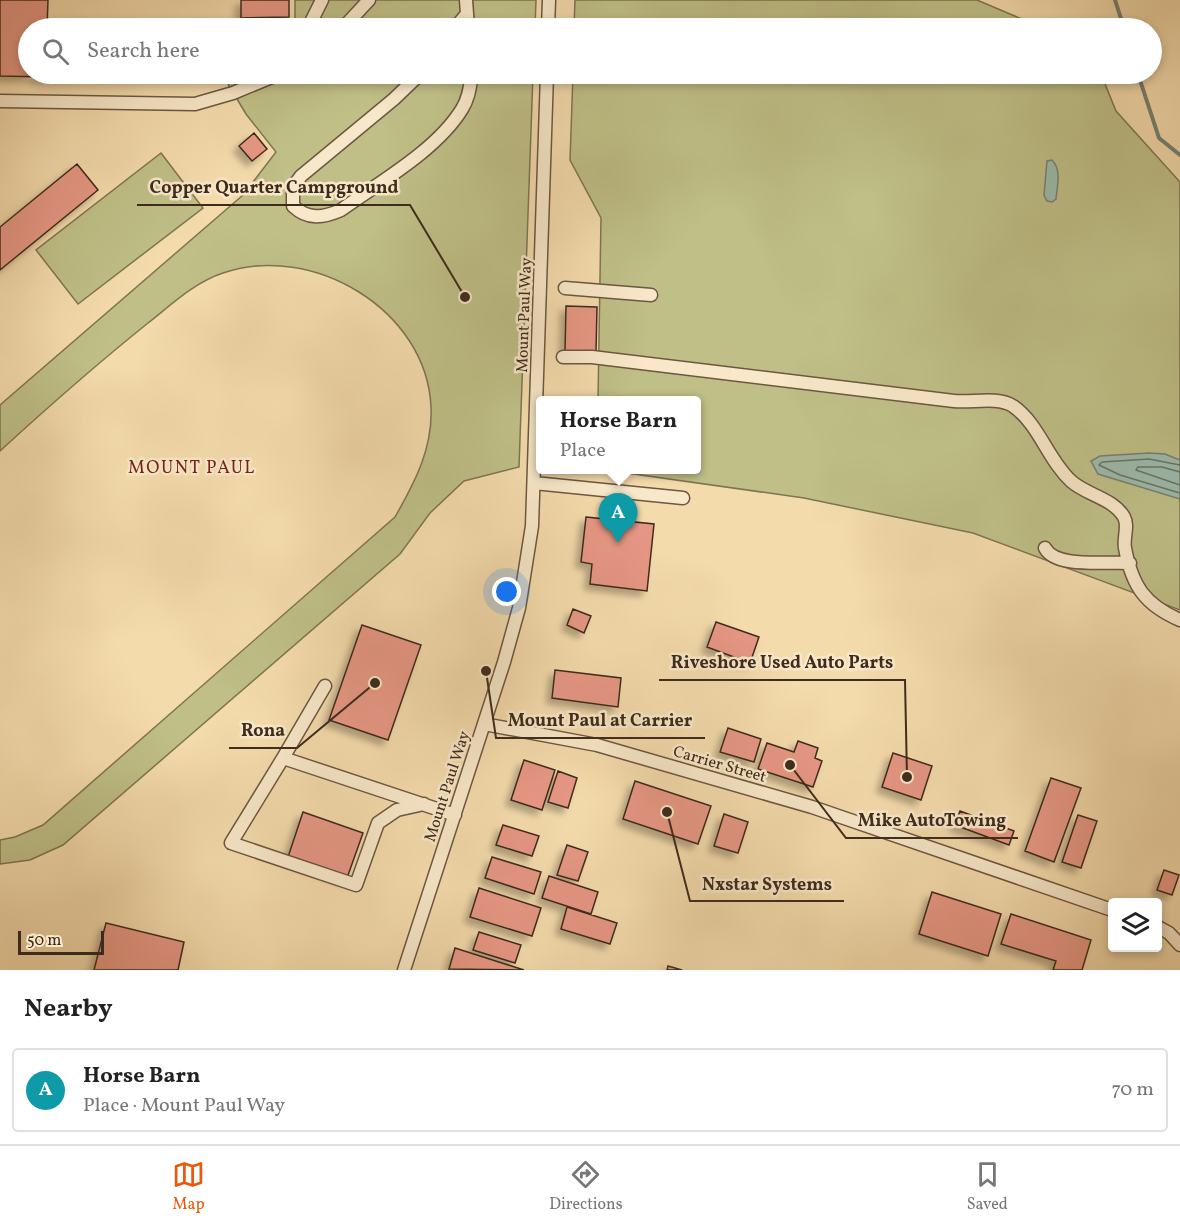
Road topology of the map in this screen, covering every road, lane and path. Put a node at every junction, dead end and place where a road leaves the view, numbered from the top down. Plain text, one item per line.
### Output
1 (322, 0) edge
2 (369, 0) edge
3 (466, 0) edge
4 (549, 0) edge
5 (467, 14) junction
6 (313, 18) edge
7 (352, 18) edge
8 (464, 18) edge
9 (467, 18) edge
10 (548, 18) edge
11 (255, 84) edge
12 (410, 84) edge
13 (469, 84) edge
14 (547, 84) edge
15 (0, 101) edge
16 (565, 288) dead end
17 (651, 295) dead end
18 (563, 357) dead end
19 (537, 396) edge
20 (536, 420) edge
21 (534, 483) junction
22 (683, 498) dead end
23 (1045, 548) dead end
24 (1130, 563) junction
25 (1180, 620) edge
26 (325, 686) dead end
27 (484, 724) junction
28 (283, 758) junction
29 (423, 804) junction
30 (455, 815) junction
31 (1108, 908) edge
32 (1162, 929) edge
33 (1180, 945) edge
34 (404, 970) edge

1 - 6 street
2 - 7 street
3 - 5 street
4 - 10 street
5 - 8 street
5 - 9 street
11 - 15 street
12 - 13 street
14 - 19 street, Mount Paul Way
16 - 17 street
18 - 24 street
20 - 21 street, Mount Paul Way
21 - 22 street
21 - 27 street, Mount Paul Way
23 - 24 street
24 - 25 street
26 - 28 street
27 - 30 street, Mount Paul Way
27 - 31 street, Carrier Street
28 - 29 street
28 - 29 street
29 - 30 street
30 - 34 street, Mount Paul Way
32 - 33 street

